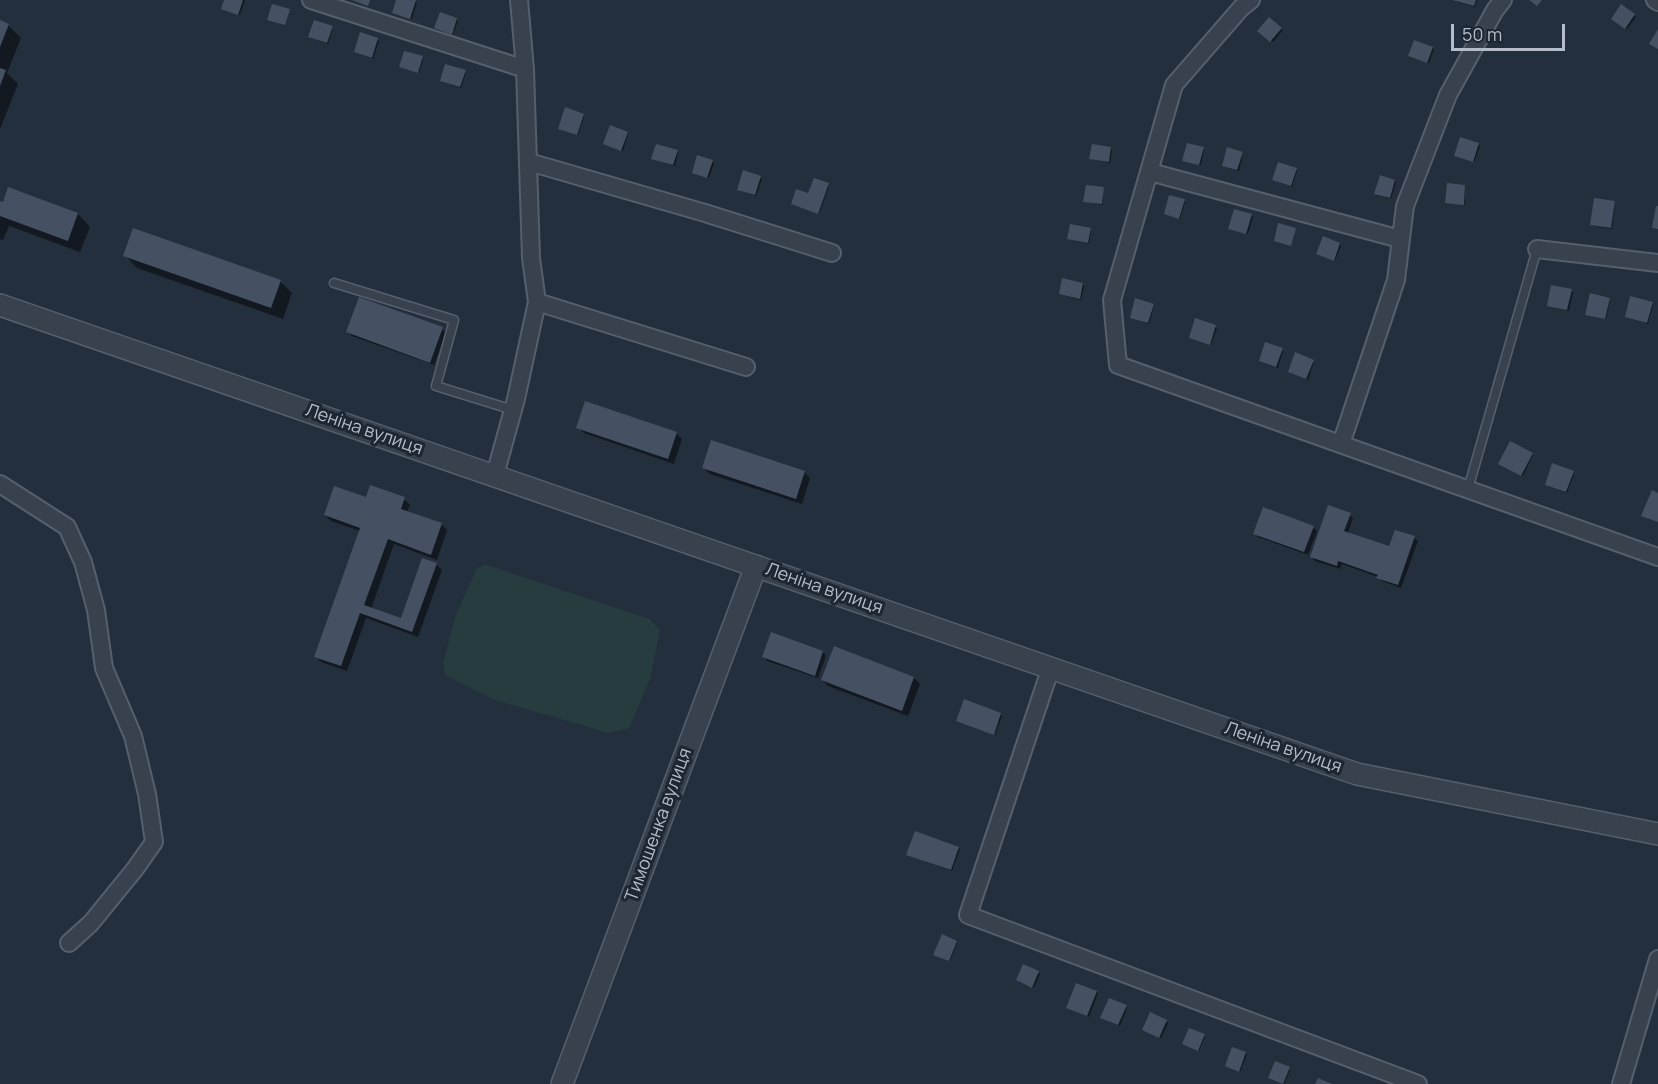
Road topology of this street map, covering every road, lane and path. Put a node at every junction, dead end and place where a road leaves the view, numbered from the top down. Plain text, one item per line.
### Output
1 (311, 0) edge
2 (519, 0) edge
3 (1251, 0) edge
4 (1503, 0) edge
5 (525, 69) junction
6 (529, 162) junction
7 (1150, 172) junction
8 (1400, 239) junction
9 (1537, 249) joint
10 (832, 253) dead end
11 (1658, 263) edge
12 (334, 283) dead end
13 (537, 302) junction
14 (0, 305) edge
15 (746, 367) dead end
16 (513, 410) junction
17 (1341, 444) junction
18 (495, 475) junction
19 (0, 484) edge
20 (1468, 489) junction
21 (1658, 557) edge
22 (756, 566) junction
23 (1051, 668) junction
24 (1658, 834) edge
25 (69, 943) dead end
26 (1658, 959) edge
27 (562, 1084) edge
28 (1418, 1084) edge
29 (1620, 1084) edge

1 - 5 street
2 - 5 street
3 - 7 street
4 - 8 street
5 - 6 street
6 - 10 street
6 - 13 street
7 - 8 street
7 - 17 street
8 - 17 street
9 - 11 street
9 - 20 lane
12 - 16 lane
13 - 15 street
13 - 16 street
14 - 18 street, Леніна вулиця
16 - 18 street
17 - 20 street
18 - 22 street, Леніна вулиця
19 - 25 street
20 - 21 street
22 - 23 street, Леніна вулиця
22 - 27 street, Тимошенка вулиця
23 - 24 street, Леніна вулиця
23 - 28 street
26 - 29 street

